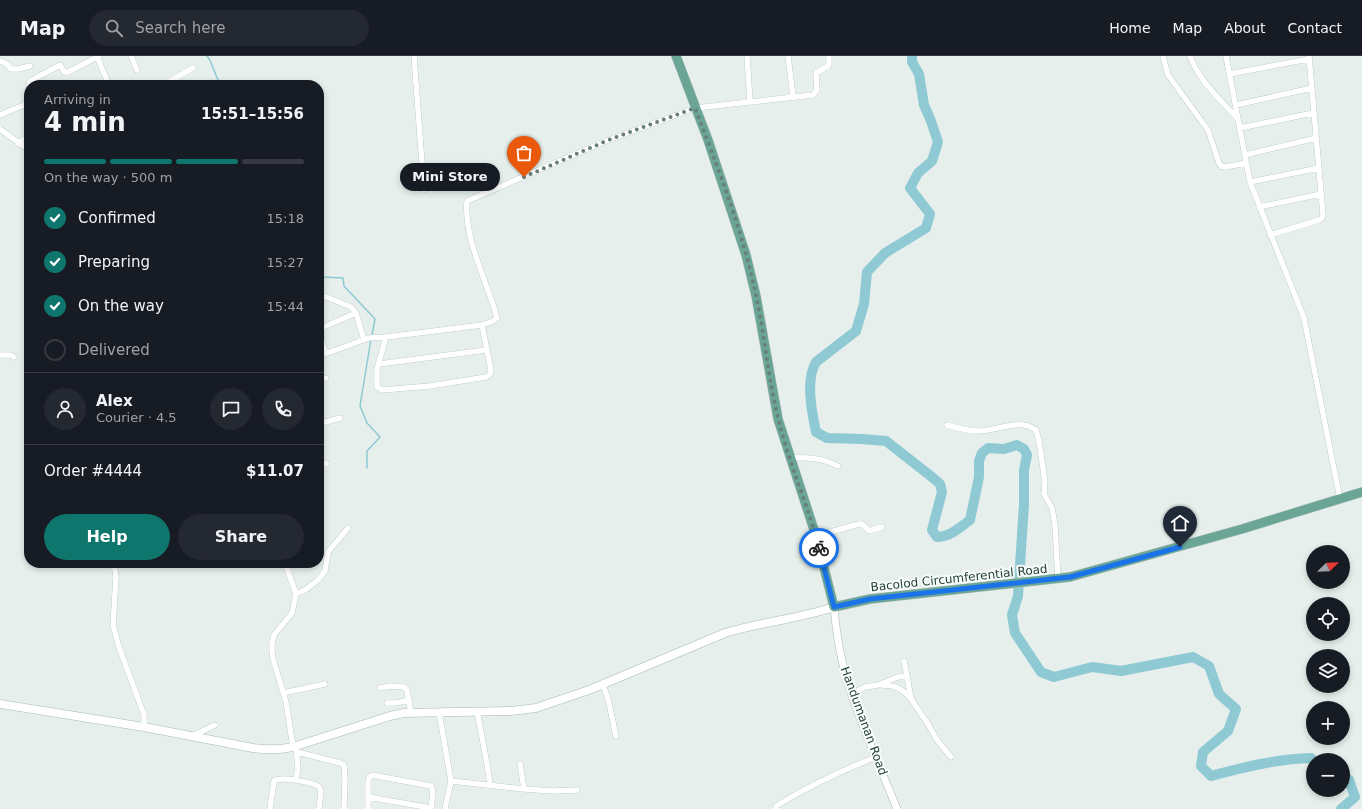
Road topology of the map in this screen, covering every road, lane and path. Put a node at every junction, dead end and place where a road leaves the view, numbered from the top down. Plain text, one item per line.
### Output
1 (98, 56) edge
2 (131, 56) edge
3 (414, 56) edge
4 (676, 56) edge
5 (747, 56) edge
6 (788, 56) edge
7 (829, 56) edge
8 (1163, 56) edge
9 (1190, 56) edge
10 (1226, 56) edge
11 (1309, 57) edge
12 (0, 61) edge
13 (7, 64) junction
14 (30, 66) dead end
15 (0, 68) edge
16 (192, 68) dead end
17 (137, 70) dead end
18 (1229, 74) junction
19 (32, 80) edge
20 (107, 80) edge
21 (176, 80) edge
22 (1312, 88) junction
23 (793, 98) junction
24 (750, 101) junction
25 (1236, 105) junction
26 (24, 106) edge
27 (695, 108) junction
28 (1313, 113) junction
29 (0, 115) edge
30 (1238, 119) junction
31 (1240, 128) junction
32 (0, 129) edge
33 (1316, 138) junction
34 (24, 139) edge
35 (18, 143) junction
36 (24, 147) edge
37 (1245, 155) junction
38 (1246, 163) junction
39 (1319, 168) junction
40 (1250, 182) junction
41 (424, 190) dead end
42 (1321, 194) junction
43 (1260, 207) junction
44 (1270, 235) junction
45 (324, 296) edge
46 (356, 314) junction
47 (482, 325) junction
48 (324, 328) edge
49 (386, 337) junction
50 (366, 339) junction
51 (324, 346) edge
52 (486, 350) junction
53 (326, 353) joint
54 (0, 355) edge
55 (14, 357) dead end
56 (379, 364) junction
57 (340, 418) dead end
58 (324, 423) edge
59 (947, 425) dead end
60 (790, 458) junction
61 (324, 463) edge
62 (327, 464) dead end
63 (838, 466) dead end
64 (1362, 492) edge
65 (1340, 499) junction
66 (882, 527) dead end
67 (348, 528) dead end
68 (816, 536) junction
69 (115, 568) edge
70 (287, 568) edge
71 (1058, 578) junction
72 (296, 594) junction
73 (834, 607) junction
74 (904, 661) dead end
75 (907, 676) junction
76 (325, 684) dead end
77 (603, 685) junction
78 (878, 685) junction
79 (380, 688) dead end
80 (283, 693) junction
81 (852, 694) junction
82 (911, 699) junction
83 (408, 700) junction
84 (0, 704) edge
85 (387, 704) dead end
86 (477, 711) junction
87 (439, 712) junction
88 (411, 713) junction
89 (215, 725) dead end
90 (144, 727) junction
91 (191, 736) junction
92 (616, 736) dead end
93 (295, 748) junction
94 (876, 757) junction
95 (951, 757) dead end
96 (520, 764) dead end
97 (296, 780) junction
98 (451, 781) junction
99 (490, 784) junction
100 (524, 789) junction
101 (577, 790) dead end
102 (368, 797) junction
103 (270, 809) edge
104 (319, 809) edge
105 (344, 809) edge
106 (368, 809) edge
107 (431, 809) edge
108 (445, 809) edge
109 (776, 809) edge
110 (897, 809) edge

1 - 19 street
1 - 20 street
2 - 17 street
3 - 41 street
4 - 27 main road
5 - 24 street
6 - 23 street
7 - 23 street
8 - 38 street
9 - 30 street
10 - 18 street
11 - 18 street
11 - 22 street
12 - 13 street
13 - 14 street
13 - 15 street
16 - 21 street
18 - 25 street
22 - 25 street
22 - 28 street
23 - 24 street
24 - 27 street
25 - 30 street
26 - 29 street
27 - 47 street
27 - 60 main road
28 - 31 street
28 - 33 street
30 - 31 street
31 - 37 street
32 - 35 street
33 - 37 street
33 - 39 street
34 - 35 street
35 - 36 street
37 - 38 street
38 - 40 street
39 - 40 street
39 - 42 street
40 - 43 street
42 - 43 street
42 - 44 street
43 - 44 street
44 - 65 street
45 - 46 street
46 - 48 street
46 - 50 street
47 - 49 street
47 - 52 street
49 - 50 street
49 - 56 street
50 - 53 street
51 - 53 street
52 - 56 street
52 - 56 street
54 - 55 street
57 - 58 street
59 - 71 street
60 - 63 street
60 - 68 main road
61 - 62 street
64 - 65 main road, Bacolod Circumferential Road
65 - 71 main road, Bacolod Circumferential Road
66 - 68 street
67 - 72 street
68 - 73 main road
69 - 90 street
70 - 72 street
71 - 73 main road, Bacolod Circumferential Road
72 - 80 street
73 - 77 main road
73 - 81 street, Handumanan Road
74 - 75 street
75 - 78 street
75 - 82 street
76 - 80 street
77 - 86 main road
77 - 92 street
78 - 81 street
78 - 82 street
79 - 83 street
80 - 93 street
81 - 94 street, Handumanan Road
82 - 95 street
83 - 85 street
83 - 88 street
84 - 90 main road
86 - 87 main road
86 - 99 street
87 - 88 main road
87 - 98 street
88 - 93 main road
89 - 91 street
90 - 91 main road
91 - 93 main road
93 - 97 street
93 - 105 street
94 - 109 street
94 - 110 street, Handumanan Road
96 - 100 street
97 - 103 street
97 - 104 street
98 - 99 street
98 - 108 street
99 - 100 street
100 - 101 street
102 - 106 street
102 - 107 street
102 - 107 street

